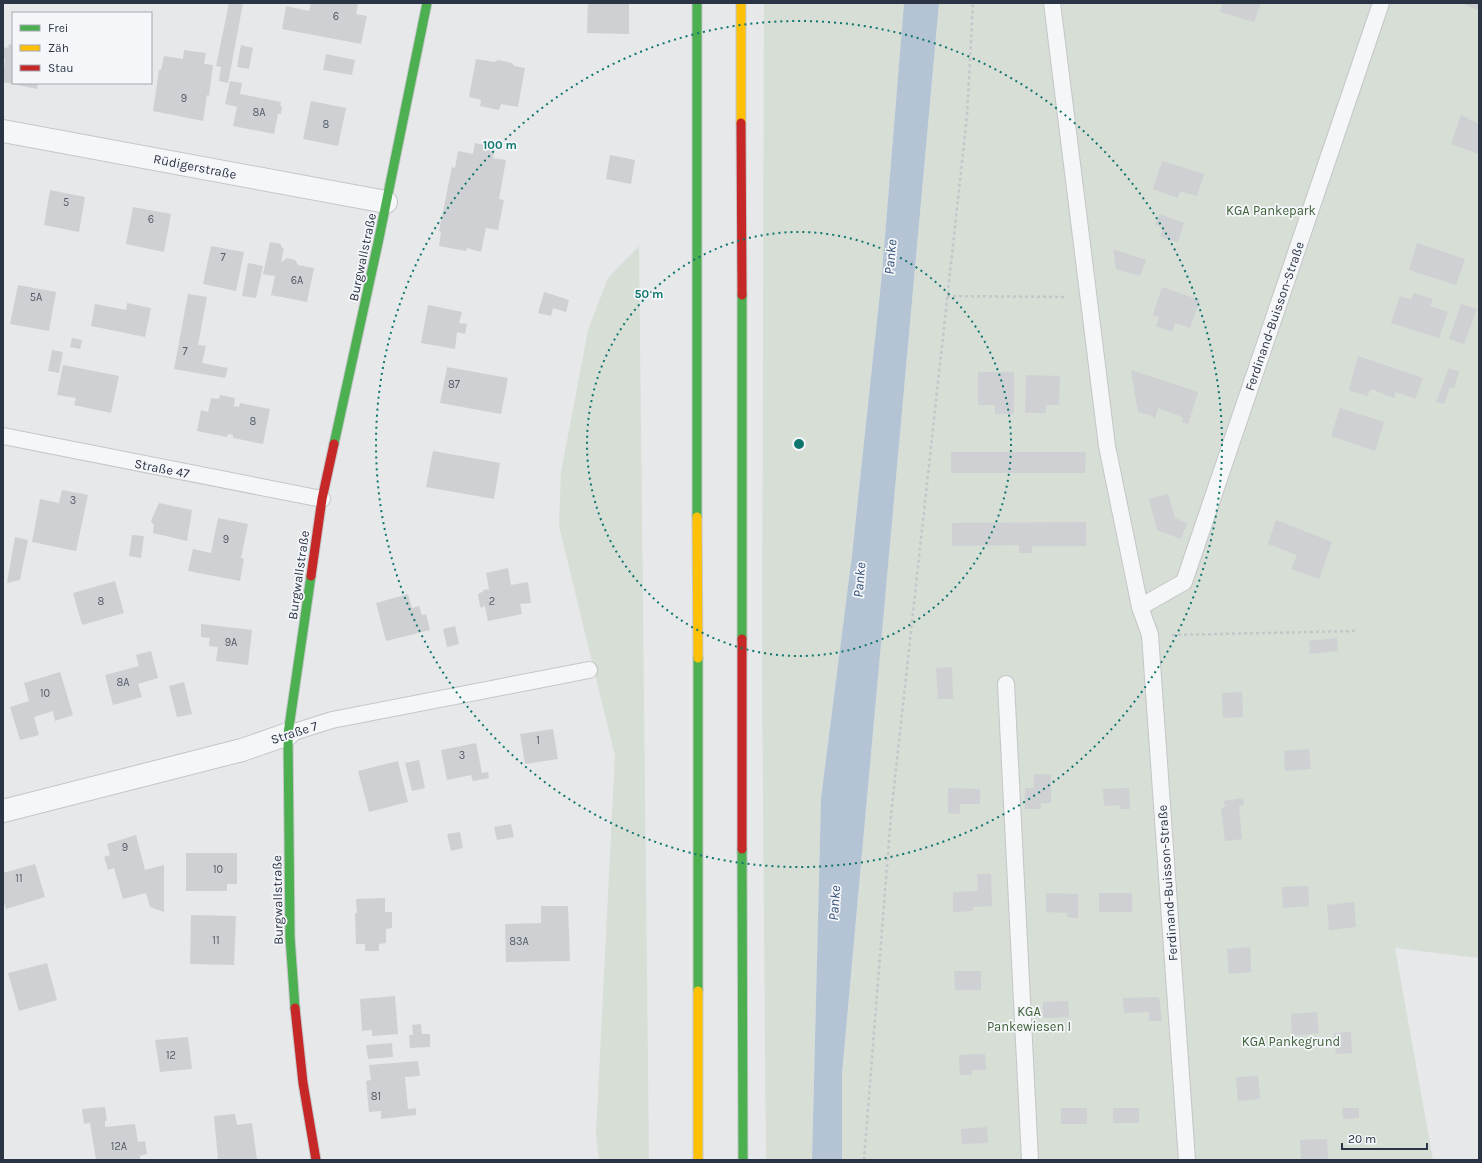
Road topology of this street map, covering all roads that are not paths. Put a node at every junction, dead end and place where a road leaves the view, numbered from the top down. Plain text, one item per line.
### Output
1 (427, 3) edge
2 (697, 3) edge
3 (741, 3) edge
4 (1052, 3) edge
5 (1381, 3) edge
6 (3, 131) edge
7 (386, 202) junction
8 (3, 436) edge
9 (322, 500) junction
10 (1140, 607) junction
11 (589, 670) dead end
12 (1006, 684) dead end
13 (288, 734) junction
14 (3, 811) edge
15 (316, 1160) edge
16 (698, 1160) edge
17 (742, 1160) edge
18 (1030, 1160) edge
19 (1187, 1160) edge

1 - 7 main road, Burgwallstraße
2 - 16 main road
3 - 17 main road
4 - 10 lane, Ferdinand-Buisson-Straße
5 - 10 lane, Ferdinand-Buisson-Straße
6 - 7 street, Rüdigerstraße
7 - 9 main road, Burgwallstraße
8 - 9 lane, Straße 47
9 - 13 main road, Burgwallstraße
10 - 19 lane, Ferdinand-Buisson-Straße
11 - 13 lane, Straße 7
12 - 18 lane
13 - 14 street, Straße 7
13 - 15 main road, Burgwallstraße

